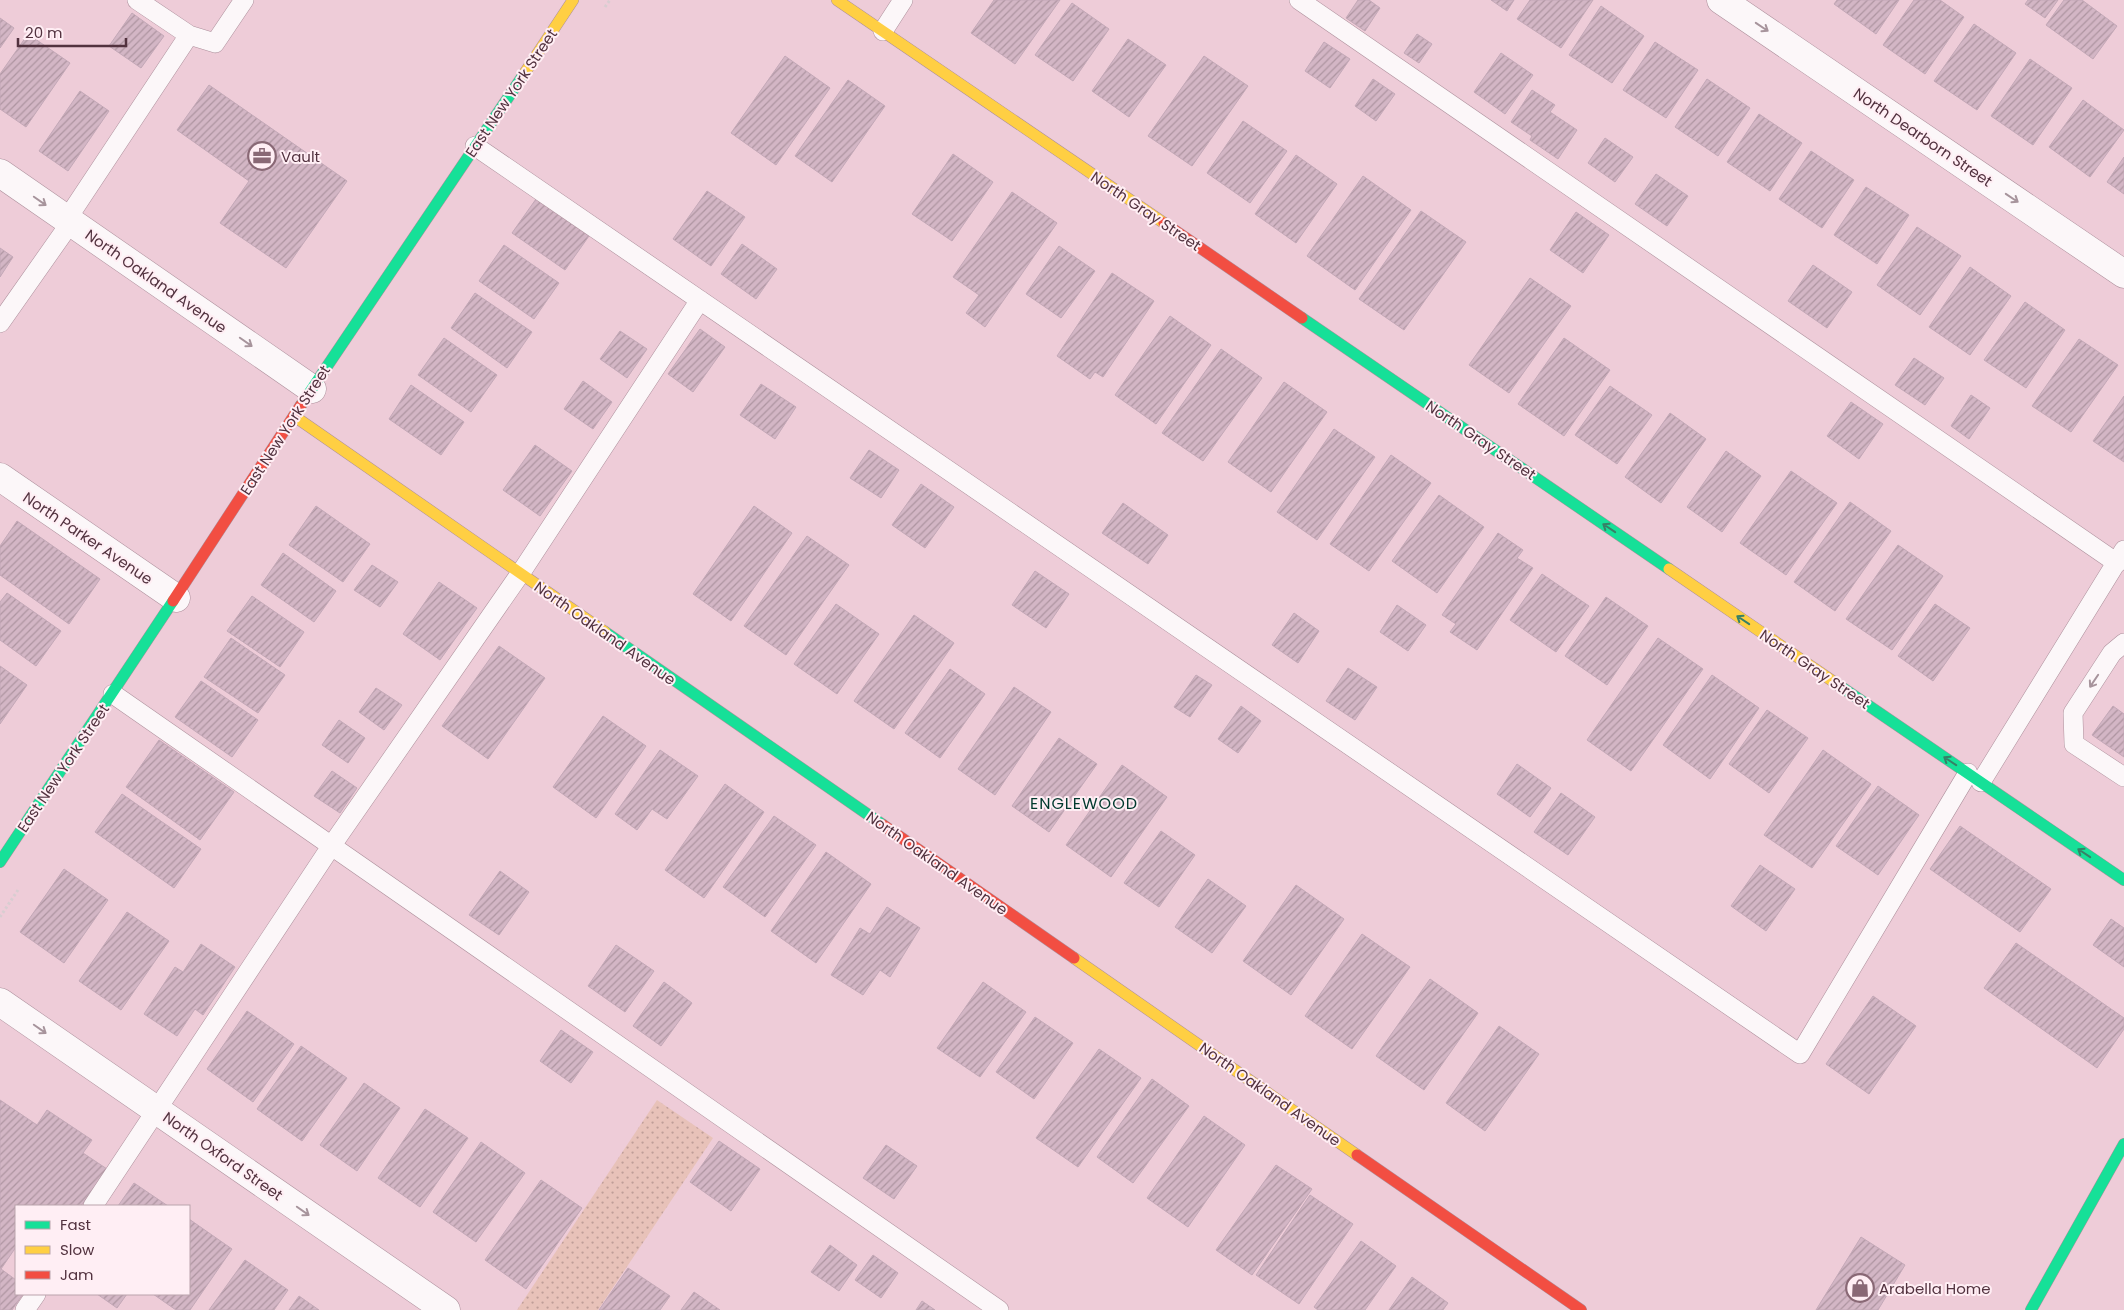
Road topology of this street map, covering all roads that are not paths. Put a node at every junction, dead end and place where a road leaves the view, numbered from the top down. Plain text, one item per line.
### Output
1 (137, 0) edge
2 (244, 0) edge
3 (573, 0) edge
4 (837, 0) edge
5 (903, 0) edge
6 (1299, 0) edge
7 (1721, 0) edge
8 (882, 31) junction
9 (189, 36) junction
10 (475, 146) junction
11 (0, 173) edge
12 (69, 221) junction
13 (2124, 274) edge
14 (700, 300) junction
15 (0, 323) edge
16 (312, 389) junction
17 (294, 416) junction
18 (0, 477) edge
19 (2120, 556) edge
20 (520, 574) junction
21 (176, 598) junction
22 (2124, 643) edge
23 (113, 694) junction
24 (1974, 778) junction
25 (2124, 778) edge
26 (332, 845) junction
27 (0, 862) edge
28 (2124, 880) edge
29 (0, 1002) edge
30 (156, 1110) junction
31 (2124, 1144) edge
32 (94, 1205) edge
33 (35, 1295) edge
34 (25, 1310) edge
35 (446, 1310) edge
36 (999, 1310) edge
37 (1581, 1310) edge
38 (2031, 1310) edge

1 - 9 lane
2 - 9 lane
3 - 10 street, East New York Street
4 - 8 street, North Gray Street
5 - 8 lane
6 - 19 lane
7 -> 13 street, North Dearborn Street
24 -> 8 street, North Gray Street
9 - 12 lane
10 - 14 lane
10 - 16 street, East New York Street
11 -> 12 street, North Oakland Avenue
12 - 15 lane
12 -> 16 street, North Oakland Avenue
14 - 20 lane
14 - 24 lane
16 - 17 street, East New York Street
17 - 20 street, North Oakland Avenue
17 - 21 street, East New York Street
18 - 21 street, North Parker Avenue
19 - 24 lane
20 - 26 lane
20 - 37 street, North Oakland Avenue
21 - 23 street, East New York Street
22 -> 25 lane
23 - 26 lane
23 - 27 street, East New York Street
28 -> 24 street, North Gray Street
26 - 30 lane
26 - 36 lane
29 -> 30 street, North Oxford Street
30 - 32 lane
30 -> 35 street, North Oxford Street
31 - 38 street
33 - 34 lane

